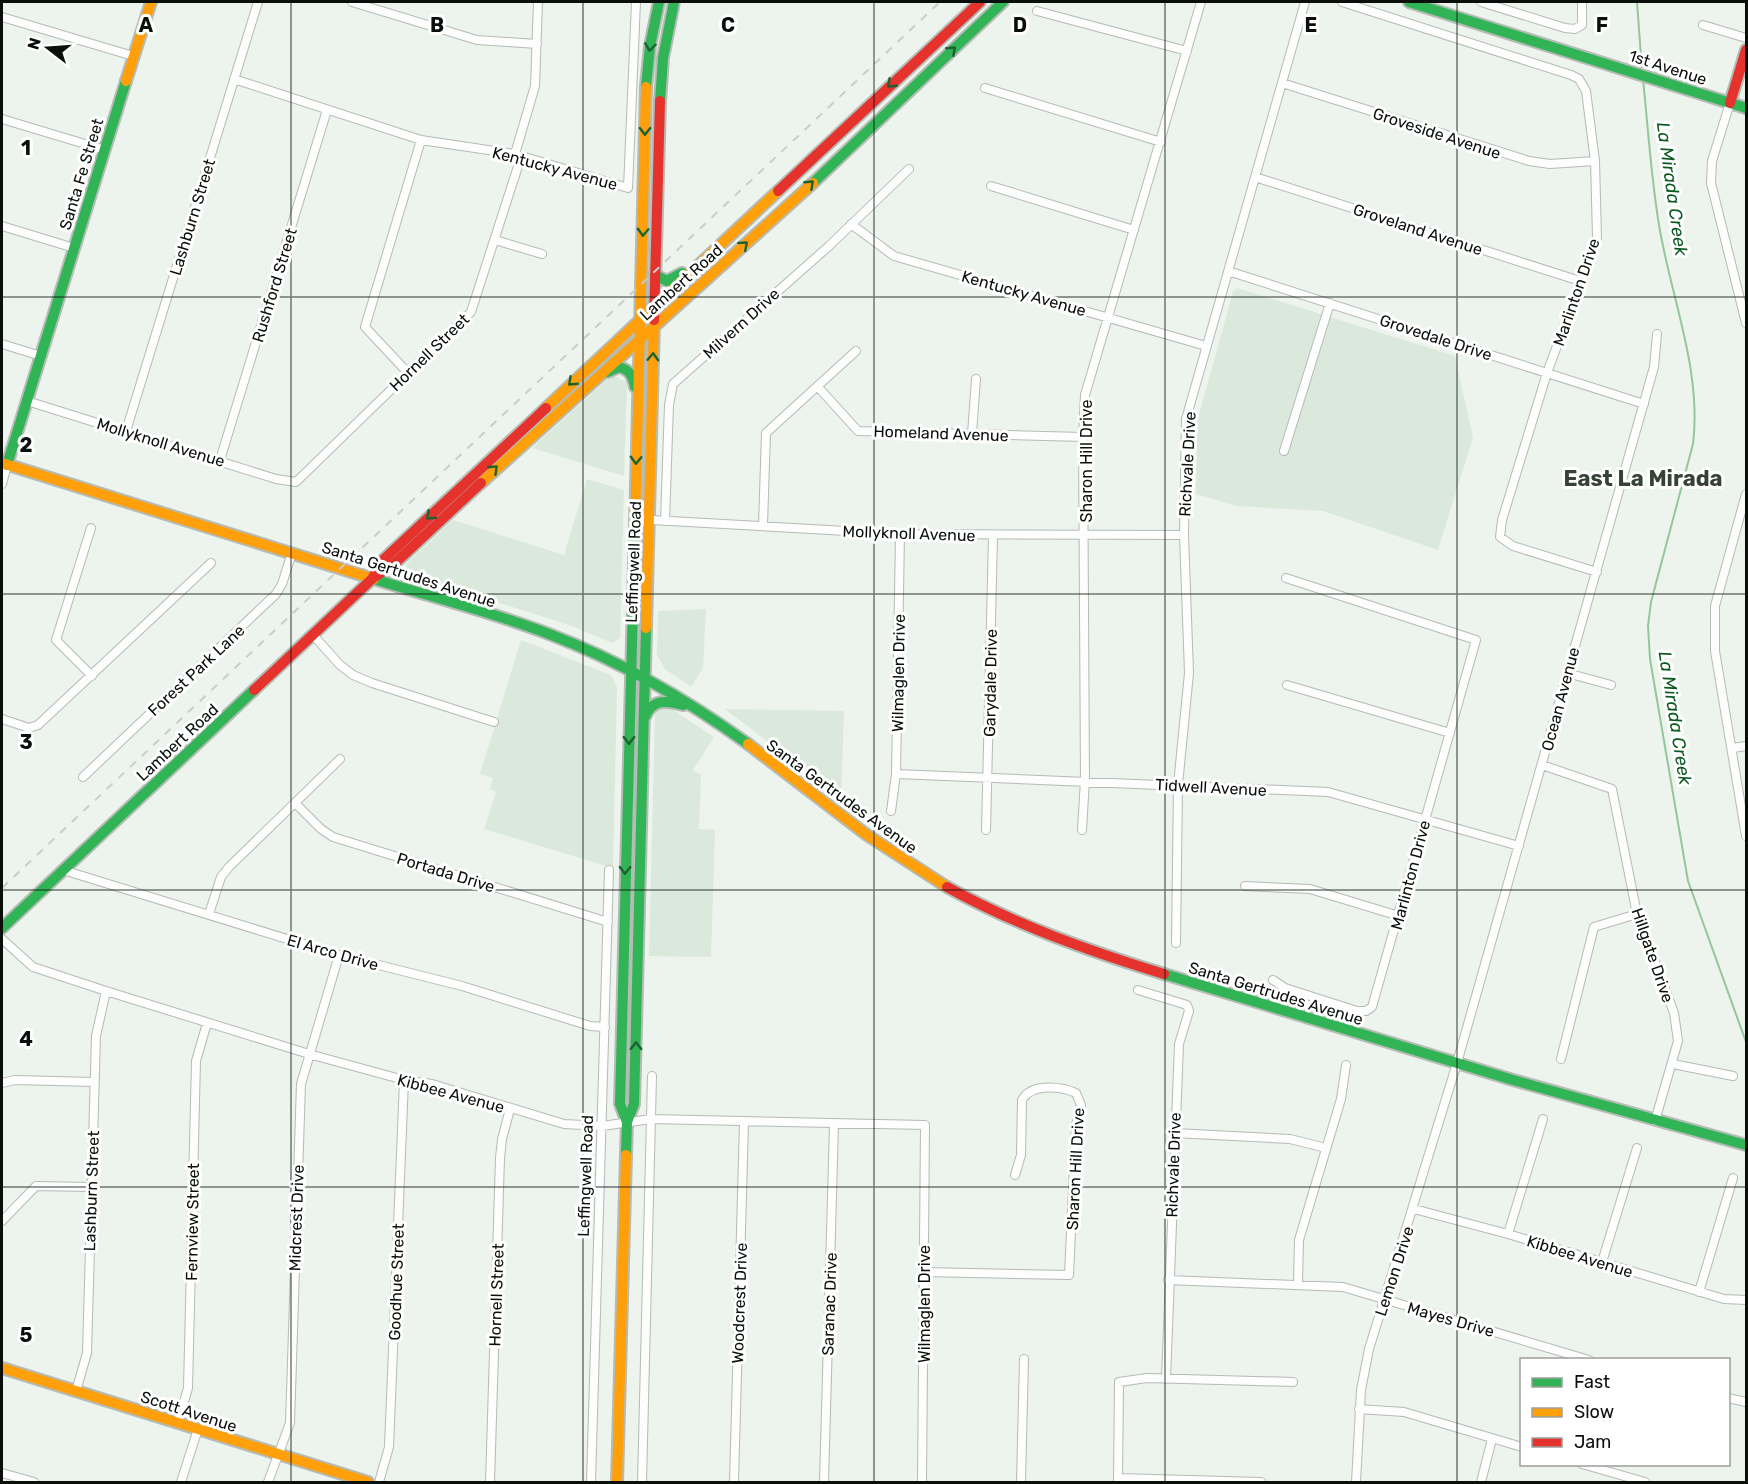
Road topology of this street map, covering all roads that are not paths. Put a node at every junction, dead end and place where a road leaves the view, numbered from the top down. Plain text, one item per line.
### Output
1 (151, 2) edge
2 (258, 2) edge
3 (352, 2) edge
4 (538, 2) edge
5 (636, 2) edge
6 (659, 2) edge
7 (674, 2) edge
8 (980, 2) edge
9 (1004, 2) edge
10 (1201, 2) edge
11 (1305, 2) edge
12 (1342, 2) edge
13 (1409, 2) edge
14 (1481, 2) edge
15 (1582, 2) edge
16 (1037, 11) dead end
17 (2, 17) edge
18 (1703, 25) dead end
19 (1746, 38) edge
20 (537, 44) junction
21 (1746, 50) edge
22 (1187, 51) junction
23 (133, 56) junction
24 (234, 80) junction
25 (1282, 83) junction
26 (985, 88) dead end
27 (1730, 103) junction
28 (1746, 108) edge
29 (327, 110) junction
30 (2, 119) edge
31 (421, 140) junction
32 (1161, 142) junction
33 (105, 150) junction
34 (518, 156) junction
35 (1595, 160) junction
36 (909, 169) dead end
37 (1255, 177) junction
38 (991, 186) dead end
39 (851, 224) junction
40 (2, 226) edge
41 (1134, 230) junction
42 (495, 240) junction
43 (74, 248) junction
44 (542, 254) dead end
45 (705, 258) junction
46 (1228, 271) junction
47 (655, 275) junction
48 (1580, 281) junction
49 (1330, 303) junction
50 (654, 305) junction
51 (1109, 317) junction
52 (640, 318) junction
53 (1746, 323) edge
54 (654, 326) junction
55 (1657, 334) dead end
56 (640, 340) junction
57 (2, 344) edge
58 (1206, 346) junction
59 (856, 351) dead end
60 (41, 356) junction
61 (408, 373) junction
62 (1547, 373) junction
63 (976, 379) dead end
64 (818, 387) junction
65 (584, 391) junction
66 (27, 401) junction
67 (638, 402) junction
68 (1644, 404) junction
69 (126, 432) junction
70 (972, 434) junction
71 (1083, 437) junction
72 (1284, 451) dead end
73 (220, 460) junction
74 (4, 464) edge
75 (296, 482) joint
76 (2, 484) edge
77 (1746, 494) edge
78 (634, 519) junction
79 (649, 520) junction
80 (665, 521) junction
81 (763, 525) junction
82 (91, 528) dead end
83 (900, 534) junction
84 (1184, 535) junction
85 (993, 536) junction
86 (1085, 537) junction
87 (292, 553) junction
88 (211, 563) dead end
89 (1597, 572) junction
90 (373, 578) junction
91 (1286, 578) dead end
92 (313, 635) junction
93 (630, 670) junction
94 (1567, 673) junction
95 (92, 676) junction
96 (645, 676) junction
97 (1287, 685) dead end
98 (1611, 685) dead end
99 (700, 711) junction
100 (2, 719) edge
101 (494, 722) dead end
102 (644, 723) junction
103 (1450, 733) junction
104 (1746, 746) edge
105 (1733, 748) junction
106 (340, 759) dead end
107 (1542, 765) junction
108 (896, 774) junction
109 (83, 777) dead end
110 (987, 780) junction
111 (1085, 780) junction
112 (1178, 785) junction
113 (296, 803) junction
114 (891, 811) dead end
115 (1425, 819) junction
116 (986, 830) dead end
117 (1082, 830) dead end
118 (1746, 836) edge
119 (1519, 846) junction
120 (63, 870) junction
121 (609, 870) dead end
122 (1245, 886) dead end
123 (208, 914) junction
124 (1637, 914) junction
125 (1399, 916) junction
126 (608, 922) junction
127 (2, 928) edge
128 (2, 939) edge
129 (1176, 943) dead end
130 (339, 955) junction
131 (1273, 980) dead end
132 (1138, 990) dead end
133 (106, 991) junction
134 (207, 1023) junction
135 (605, 1027) junction
136 (309, 1054) junction
137 (1561, 1059) dead end
138 (1456, 1063) junction
139 (1673, 1064) junction
140 (1346, 1065) dead end
141 (652, 1076) dead end
142 (1733, 1076) dead end
143 (404, 1080) junction
144 (94, 1082) junction
145 (2, 1083) edge
146 (510, 1109) junction
147 (651, 1119) junction
148 (1543, 1119) dead end
149 (1655, 1121) junction
150 (627, 1122) junction
151 (744, 1123) junction
152 (834, 1125) junction
153 (925, 1125) joint
154 (602, 1126) junction
155 (1174, 1133) junction
156 (1746, 1145) edge
157 (1326, 1148) junction
158 (1637, 1148) dead end
159 (1015, 1175) dead end
160 (1733, 1178) dead end
161 (90, 1187) junction
162 (1414, 1209) junction
163 (2, 1221) edge
164 (1508, 1234) junction
165 (1602, 1262) junction
166 (924, 1272) junction
167 (1168, 1280) junction
168 (1298, 1283) junction
169 (1699, 1292) junction
170 (1385, 1300) junction
171 (1746, 1300) edge
172 (1586, 1358) edge
173 (1024, 1359) dead end
174 (2, 1368) edge
175 (1166, 1379) junction
176 (1293, 1382) dead end
177 (76, 1391) junction
178 (1730, 1398) edge
179 (1746, 1402) edge
180 (1359, 1409) junction
181 (178, 1422) junction
182 (198, 1429) junction
183 (1492, 1439) junction
184 (1520, 1447) edge
185 (276, 1455) junction
186 (1589, 1466) edge
187 (2, 1473) edge
188 (1118, 1480) edge
189 (34, 1482) edge
190 (181, 1482) edge
191 (268, 1482) edge
192 (368, 1482) edge
193 (380, 1482) edge
194 (490, 1482) edge
195 (591, 1482) edge
196 (617, 1482) edge
197 (642, 1482) edge
198 (734, 1482) edge
199 (824, 1482) edge
200 (922, 1482) edge
201 (1021, 1482) edge
202 (1261, 1482) edge
203 (1356, 1482) edge
204 (1481, 1482) edge
205 (1645, 1482) edge

1 - 23 main road, Santa Fe Street
2 - 24 street, Lashburn Street
3 - 20 street
4 - 20 street, Hornell Street
5 - 34 street, Kentucky Avenue
6 -> 52 main road, Leffingwell Road
7 - 47 main road, Leffingwell Road
8 -> 45 main road, Lambert Road
54 -> 9 main road, Lambert Road
10 - 22 street, Sharon Hill Drive
11 - 25 street, Richvale Drive
12 - 35 street, Marlinton Drive
13 - 27 main road, 1st Avenue
14 - 15 street
16 - 22 street
17 - 23 street
18 - 19 street
20 - 34 street, Hornell Street
21 - 27 main road
22 - 32 street, Sharon Hill Drive
23 - 33 main road, Santa Fe Street
24 - 29 street, Kentucky Avenue
24 - 69 street, Lashburn Street
25 - 35 street, Groveside Avenue
25 - 37 street, Richvale Drive
26 - 32 street
27 - 28 main road, 1st Avenue
27 - 53 street
29 - 31 street, Kentucky Avenue
29 - 73 street, Rushford Street
30 - 33 street
31 - 34 street, Kentucky Avenue
31 - 61 street
32 - 41 street, Sharon Hill Drive
33 - 43 main road, Santa Fe Street
34 - 42 street, Hornell Street
35 - 48 street, Marlinton Drive
36 - 39 street, Milvern Drive
37 - 46 street, Richvale Drive
37 - 48 street, Groveland Avenue
38 - 41 street
39 - 51 street, Kentucky Avenue
39 - 80 street, Milvern Drive
40 - 43 street
41 - 51 street, Sharon Hill Drive
42 - 44 street
42 - 61 street, Hornell Street
43 - 60 main road, Santa Fe Street
45 - 47 main road
45 - 50 main road, Lambert Road
46 - 49 street, Grovedale Drive
46 - 58 street, Richvale Drive
47 - 50 main road, Leffingwell Road
48 - 62 street, Marlinton Drive
49 - 62 street, Grovedale Drive
49 - 72 street
50 - 52 main road, Lambert Road
50 - 54 main road, Leffingwell Road
51 - 58 street, Kentucky Avenue
51 - 71 street, Sharon Hill Drive
52 - 56 main road, Leffingwell Road
52 -> 90 main road, Lambert Road
54 - 56 main road, Lambert Road
79 -> 54 main road, Leffingwell Road
55 - 68 street, Ocean Avenue
56 - 65 main road, Lambert Road
56 - 67 main road, Leffingwell Road
57 - 60 street
58 - 84 street, Richvale Drive
59 - 64 street
60 - 66 main road, Santa Fe Street
61 - 75 street, Hornell Street
62 - 68 street, Grovedale Drive
62 - 89 street, Marlinton Drive
63 - 70 street
64 - 70 street, Homeland Avenue
64 - 81 street
65 - 67 main road
90 -> 65 main road, Lambert Road
66 - 69 street, Mollyknoll Avenue
66 - 74 main road, Santa Fe Street
67 -> 78 main road, Leffingwell Road
68 - 89 street, Ocean Avenue
69 - 73 street, Mollyknoll Avenue
70 - 71 street, Homeland Avenue
71 - 86 street, Sharon Hill Drive
73 - 75 street, Mollyknoll Avenue
74 - 76 street
74 - 87 main road, Santa Gertrudes Avenue
77 - 105 street
78 - 79 street, Mollyknoll Avenue
78 - 93 main road, Leffingwell Road
79 - 80 street, Mollyknoll Avenue
79 - 96 main road, Leffingwell Road
80 - 81 street, Mollyknoll Avenue
81 - 83 street, Mollyknoll Avenue
82 - 95 street
83 - 85 street, Mollyknoll Avenue
83 - 108 street, Wilmaglen Drive
84 - 86 street, Mollyknoll Avenue
84 - 112 street, Richvale Drive
85 - 86 street, Mollyknoll Avenue
85 - 110 street, Garydale Drive
86 - 111 street, Sharon Hill Drive
87 - 90 main road, Santa Gertrudes Avenue
87 - 109 street, Forest Park Lane
88 - 95 street
89 - 94 street, Ocean Avenue
90 - 92 main road, Lambert Road
90 - 93 main road, Santa Gertrudes Avenue
91 - 103 street, Marlinton Drive
92 - 101 street
92 - 120 main road, Lambert Road
93 - 96 main road, Santa Gertrudes Avenue
93 -> 150 main road, Leffingwell Road
94 - 98 street
94 - 107 street, Ocean Avenue
95 - 100 street
96 - 99 main road, Santa Gertrudes Avenue
96 - 102 main road, Leffingwell Road
97 - 103 street
99 - 102 main road
99 - 138 main road, Santa Gertrudes Avenue
150 -> 102 main road, Leffingwell Road
103 - 115 street, Marlinton Drive
104 - 105 street
105 - 118 street
106 - 113 street
107 - 119 street, Ocean Avenue
107 - 124 street, Hillgate Drive
108 - 110 street, Tidwell Avenue
108 - 114 street, Wilmaglen Drive
110 - 111 street, Tidwell Avenue
110 - 116 street, Garydale Drive
111 - 112 street, Tidwell Avenue
111 - 117 street, Sharon Hill Drive
112 - 115 street, Tidwell Avenue
112 - 129 street, Richvale Drive
113 - 123 street
113 - 126 street, Portada Drive
115 - 119 street, Tidwell Avenue
115 - 125 street, Marlinton Drive
119 - 138 street, Ocean Avenue
120 - 123 street, El Arco Drive
120 - 127 main road, Lambert Road
121 - 126 street, Leffingwell Road
122 - 125 street
123 - 130 street, El Arco Drive
124 - 137 street
124 - 139 street, Hillgate Drive
125 - 131 street, Marlinton Drive
126 - 135 street, Leffingwell Road
128 - 133 street, Kibbee Avenue
130 - 135 street, El Arco Drive
130 - 136 street, Midcrest Drive
132 - 155 street, Richvale Drive
133 - 134 street, Kibbee Avenue
133 - 144 street, Lashburn Street
134 - 136 street, Kibbee Avenue
134 - 181 street, Fernview Street
135 - 154 street, Leffingwell Road
136 - 143 street, Kibbee Avenue
136 - 185 street, Midcrest Drive
138 - 149 main road, Santa Gertrudes Avenue
138 - 162 street, Lemon Drive
139 - 142 street
139 - 149 street, Hillgate Drive
140 - 157 street
141 - 147 street
143 - 146 street, Kibbee Avenue
143 - 193 street, Goodhue Street
144 - 145 street
144 - 161 street, Lashburn Street
146 - 154 street, Kibbee Avenue
146 - 194 street, Hornell Street
147 - 150 street, Kibbee Avenue
147 - 151 street, Kibbee Avenue
147 - 197 street
148 - 164 street
149 - 156 main road, Santa Gertrudes Avenue
150 - 154 street, Kibbee Avenue
150 - 196 main road, Leffingwell Road
151 - 152 street, Kibbee Avenue
151 - 198 street, Woodcrest Drive
152 - 153 street, Kibbee Avenue
152 - 199 street, Saranac Drive
153 - 166 street, Wilmaglen Drive
154 - 195 street, Leffingwell Road
155 - 157 street
155 - 167 street, Richvale Drive
157 - 168 street
158 - 165 street
159 - 166 street, Sharon Hill Drive
160 - 169 street
161 - 163 street
161 - 177 street, Lashburn Street
162 - 164 street, Kibbee Avenue
162 - 170 street, Lemon Drive
164 - 165 street, Kibbee Avenue
165 - 169 street, Kibbee Avenue
166 - 200 street, Wilmaglen Drive
167 - 168 street, Mayes Drive
167 - 175 street, Richvale Drive
168 - 170 street, Mayes Drive
169 - 171 street, Kibbee Avenue
170 - 172 street, Mayes Drive
170 - 180 street, Lemon Drive
173 - 201 street
174 - 177 main road, Scott Avenue
175 - 176 street
175 - 188 street
177 - 181 main road, Scott Avenue
178 - 179 street
180 - 183 street
180 - 203 street, Lemon Drive
181 - 182 main road, Scott Avenue
182 - 185 main road, Scott Avenue
182 - 190 street
183 - 184 street
183 - 204 street
185 - 191 street, Midcrest Drive
185 - 192 main road, Scott Avenue
186 - 205 street
187 - 189 street
188 - 202 street

